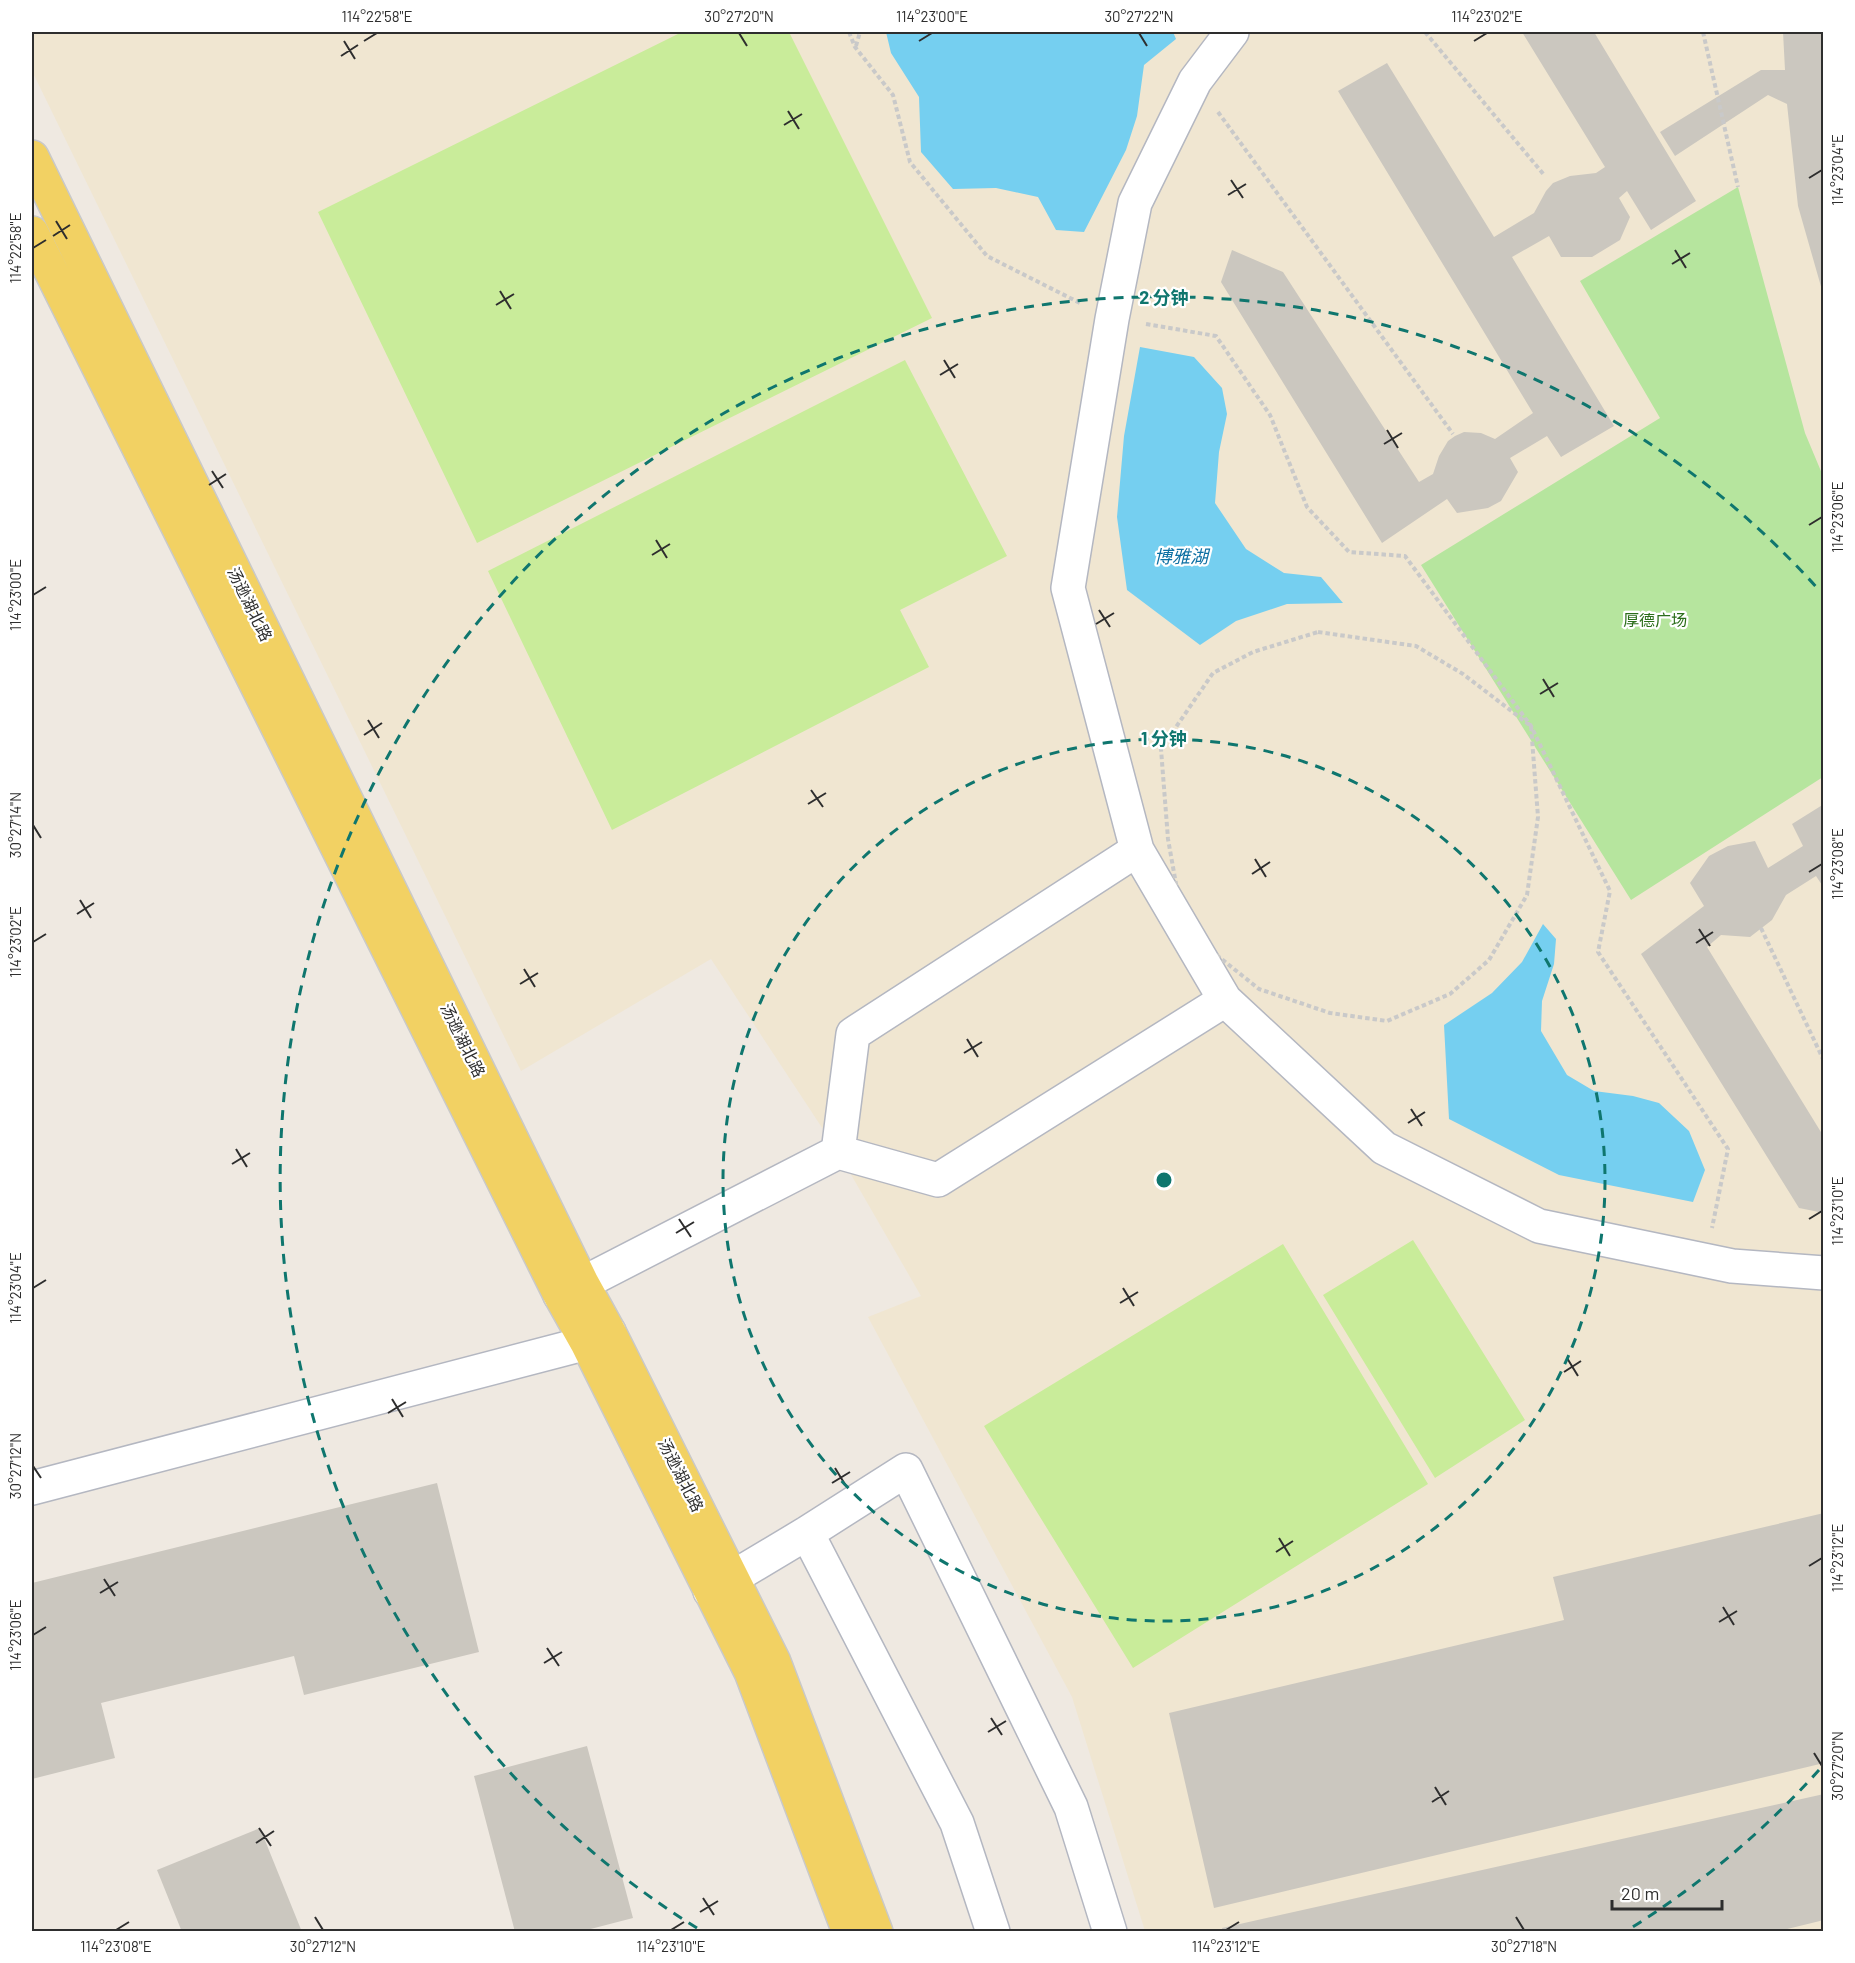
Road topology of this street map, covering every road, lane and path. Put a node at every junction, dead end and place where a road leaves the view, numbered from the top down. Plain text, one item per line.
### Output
1 (849, 32) edge
2 (860, 32) edge
3 (1232, 32) edge
4 (1425, 32) edge
5 (1703, 32) edge
6 (855, 47) junction
7 (1195, 81) junction
8 (32, 157) edge
9 (1545, 176) dead end
10 (1737, 187) dead end
11 (32, 233) edge
12 (1112, 319) junction
13 (1453, 434) dead end
14 (1531, 726) junction
15 (1137, 850) junction
16 (1761, 928) dead end
17 (1184, 929) junction
18 (1225, 1000) junction
19 (1824, 1061) edge
20 (838, 1152) junction
21 (1705, 1261) junction
22 (1824, 1273) edge
23 (571, 1289) junction
24 (598, 1338) junction
25 (32, 1488) edge
26 (807, 1533) junction
27 (721, 1584) junction
28 (849, 1932) edge
29 (876, 1932) edge
30 (993, 1932) edge
31 (1110, 1932) edge

1 - 6 path
2 - 6 path
3 - 7 street
4 - 9 path
5 - 10 path
6 - 12 path
7 - 12 street
7 - 13 path
8 - 23 main road, 汤逊湖北路
11 - 23 main road, 汤逊湖北路
12 - 14 path
12 - 15 street
14 - 17 path
14 - 17 path
14 - 21 path
15 - 17 street
15 - 20 street
16 - 19 path
17 - 18 street
18 - 20 street
18 - 21 street
20 - 23 street
21 - 22 street
23 - 24 main road, 汤逊湖北路
24 - 25 street
24 - 27 main road, 汤逊湖北路
26 - 27 street
26 - 30 street
26 - 31 street
27 - 28 main road, 汤逊湖北路
27 - 29 main road, 汤逊湖北路

